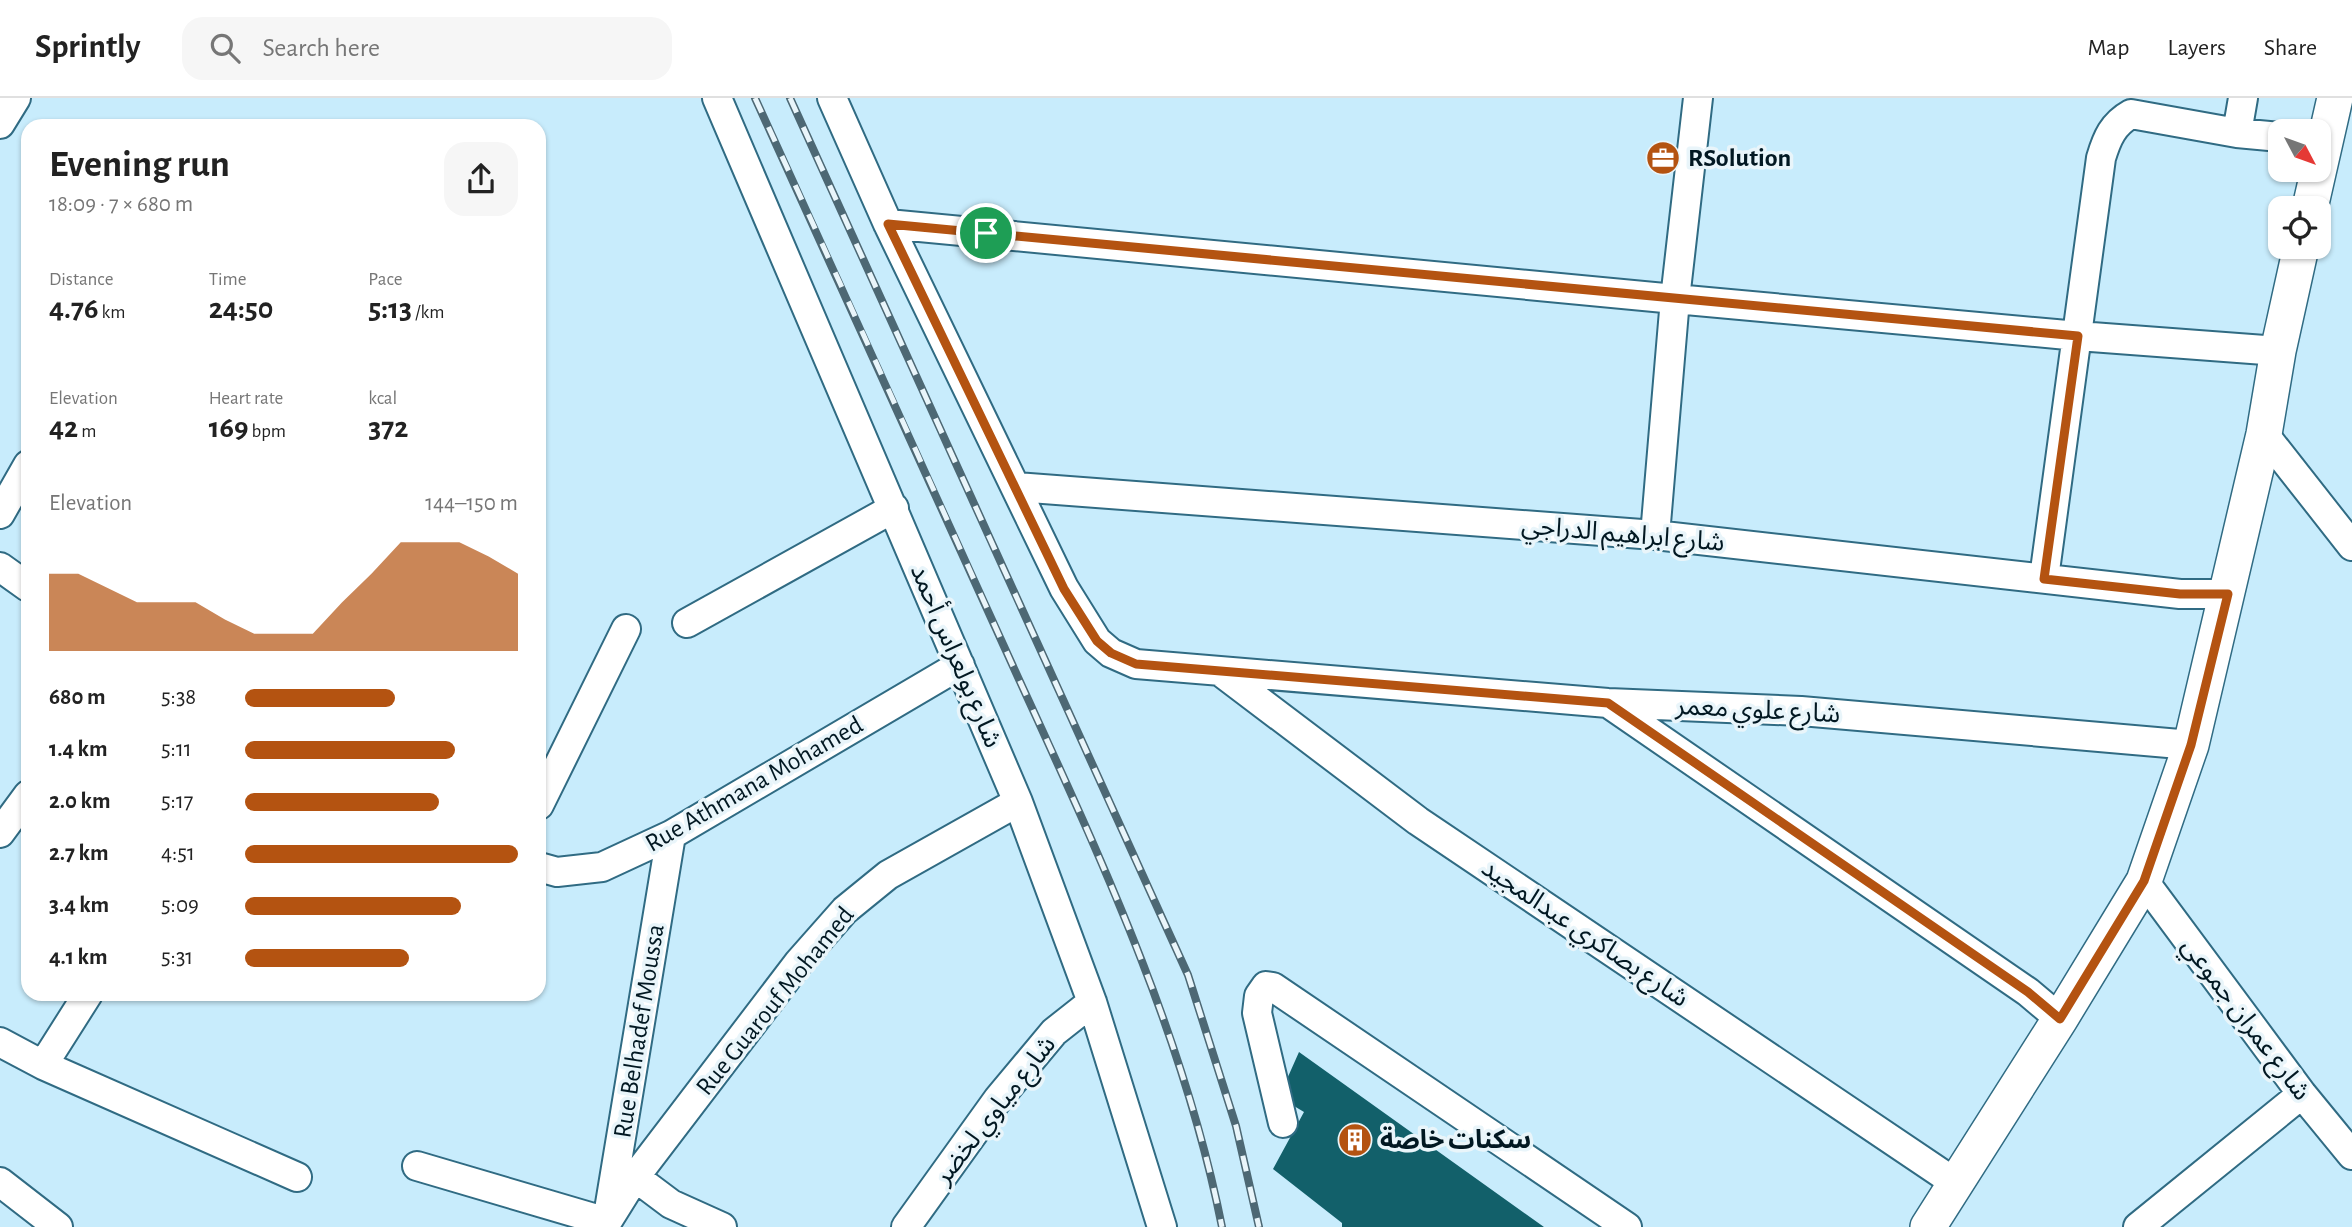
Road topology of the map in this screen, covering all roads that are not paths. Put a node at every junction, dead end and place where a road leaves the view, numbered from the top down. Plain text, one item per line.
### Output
1 (16, 98) edge
2 (718, 98) edge
3 (832, 98) edge
4 (1698, 98) edge
5 (2243, 98) edge
6 (2335, 98) edge
7 (2328, 119) edge
8 (0, 124) edge
9 (2237, 133) junction
10 (2268, 136) edge
11 (888, 224) junction
12 (2298, 259) edge
13 (1675, 299) junction
14 (2078, 336) junction
15 (2277, 351) junction
16 (2264, 434) junction
17 (21, 477) edge
18 (1016, 486) junction
19 (894, 508) junction
20 (0, 514) edge
21 (1655, 535) junction
22 (2352, 546) edge
23 (0, 567) edge
24 (2044, 579) junction
25 (21, 582) edge
26 (2228, 594) junction
27 (687, 623) dead end
28 (626, 629) dead end
29 (960, 666) junction
30 (1221, 672) junction
31 (1608, 703) junction
32 (2191, 745) junction
33 (546, 792) edge
34 (1018, 802) junction
35 (21, 804) edge
36 (0, 834) edge
37 (671, 835) junction
38 (546, 869) edge
39 (2144, 881) junction
40 (84, 1001) edge
41 (1092, 1002) junction
42 (2060, 1019) junction
43 (0, 1042) edge
44 (43, 1065) junction
45 (2302, 1094) junction
46 (1283, 1123) dead end
47 (2352, 1155) edge
48 (417, 1166) dead end
49 (297, 1177) dead end
50 (635, 1177) junction
51 (0, 1182) edge
52 (1957, 1184) junction
53 (607, 1225) edge
54 (58, 1227) edge
55 (722, 1227) edge
56 (906, 1227) edge
57 (1162, 1227) edge
58 (1627, 1227) edge
59 (1928, 1227) edge
60 (2138, 1227) edge

1 - 8 street
2 - 19 street, شارع بولعراس أحمد
3 - 11 street, شارع علوي معمر
4 - 13 street
5 - 9 street
6 - 7 street
9 - 10 street
9 - 14 street
11 - 13 street
11 - 18 street, شارع علوي معمر
12 - 15 street
13 - 14 street
13 - 21 street
14 - 15 street
14 - 24 street
15 - 16 street
16 - 22 street
16 - 26 street
17 - 20 street
18 - 21 street, شارع ابراهيم الدراجي
18 - 30 street, شارع علوي معمر
19 - 27 street
19 - 29 street, شارع بولعراس أحمد
21 - 24 street, شارع ابراهيم الدراجي
23 - 25 street
24 - 26 street, شارع ابراهيم الدراجي
26 - 32 street
28 - 33 street
29 - 34 street, شارع بولعراس أحمد
29 - 37 street, Rue Athmana Mohamed
30 - 31 street, شارع علوي معمر
30 - 52 street, شارع بصاكري عبدالمجيد
31 - 32 street, شارع علوي معمر
31 - 42 street
32 - 39 street
34 - 41 street, شارع بولعراس أحمد
34 - 50 street, Rue Guarouf Mohamed
35 - 36 street
37 - 38 street, Rue Athmana Mohamed
37 - 53 street, Rue Belhadef Moussa
39 - 42 street
39 - 45 street, شارع عمران جموعي
40 - 44 street
41 - 56 street, شارع مياوي لخضر
41 - 57 street, شارع بولعراس أحمد
42 - 52 street
43 - 44 street
44 - 49 street
45 - 47 street, شارع عمران جموعي
45 - 60 street
46 - 58 street
48 - 53 street
50 - 53 street, Rue Guarouf Mohamed
50 - 55 street
51 - 54 street
52 - 59 street

